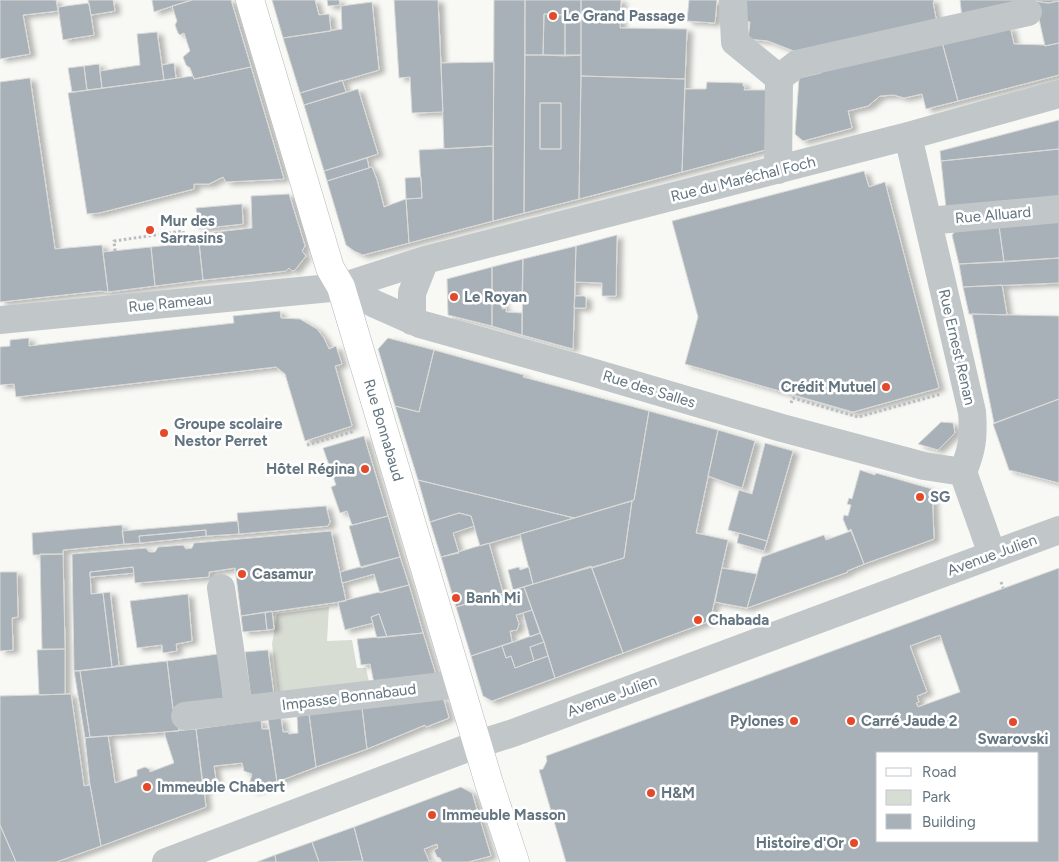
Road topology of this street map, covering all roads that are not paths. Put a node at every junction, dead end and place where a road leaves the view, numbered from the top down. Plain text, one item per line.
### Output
1 (250, 0) edge
2 (733, 0) edge
3 (1028, 12) dead end
4 (779, 78) junction
5 (1059, 94) edge
6 (908, 136) junction
7 (778, 170) junction
8 (1059, 209) edge
9 (928, 220) junction
10 (425, 260) junction
11 (341, 287) junction
12 (0, 320) edge
13 (412, 321) junction
14 (963, 472) junction
15 (1059, 530) edge
16 (992, 554) junction
17 (221, 588) dead end
18 (460, 684) junction
19 (239, 710) junction
20 (185, 716) dead end
21 (478, 744) junction
22 (176, 860) edge
23 (515, 862) edge

1 - 11 main road, Rue Bonnabaud
2 - 4 street
3 - 4 street
4 - 7 street
5 - 6 street, Rue du Maréchal Foch
6 - 7 street, Rue du Maréchal Foch
6 - 9 street, Rue Ernest Renan
7 - 10 street, Rue du Maréchal Foch
8 - 9 street, Rue Alluard
9 - 14 street, Rue Ernest Renan
10 - 11 street, Rue du Maréchal Foch
10 - 13 street
11 - 12 street, Rue Rameau
11 - 13 street, Rue des Salles
11 - 18 main road, Rue Bonnabaud
13 - 14 street, Rue des Salles
14 - 16 street
15 - 16 street, Avenue Julien
16 - 21 street, Avenue Julien
17 - 19 street
18 - 19 street, Impasse Bonnabaud
18 - 21 main road, Rue Bonnabaud
19 - 20 street, Impasse Bonnabaud
21 - 22 street, Avenue Julien
21 - 23 main road, Rue Bonnabaud

